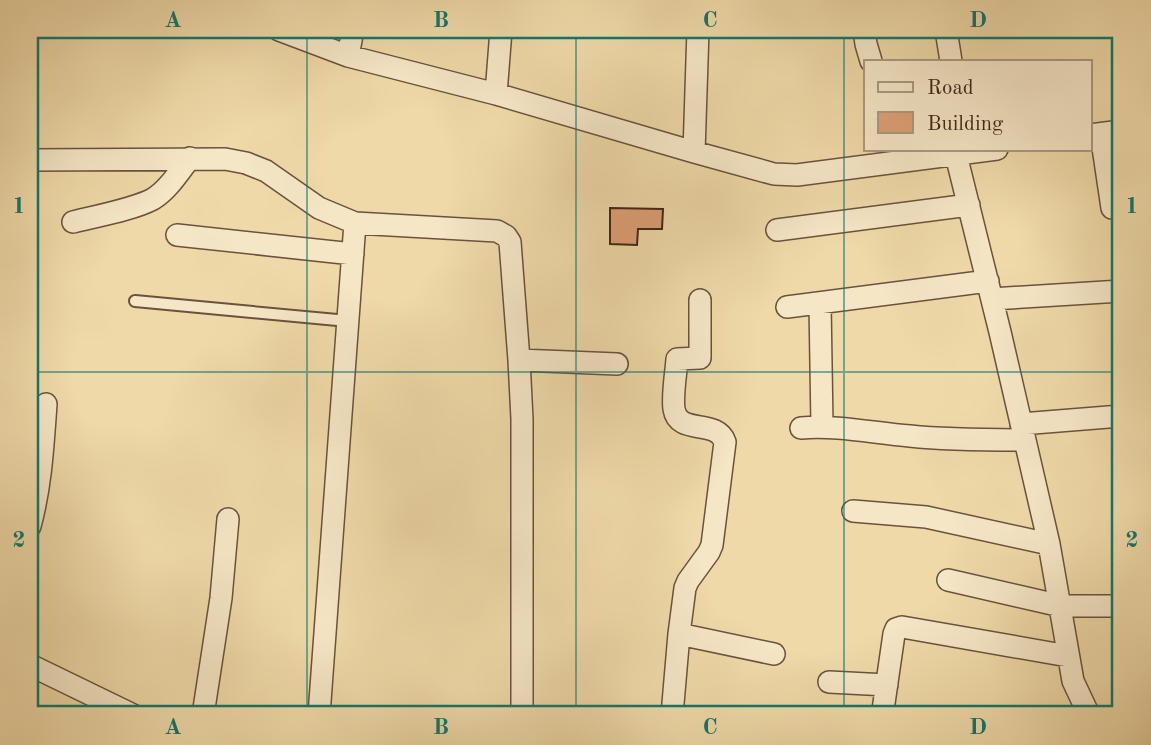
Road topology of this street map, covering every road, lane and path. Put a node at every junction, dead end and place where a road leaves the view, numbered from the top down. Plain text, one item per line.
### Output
1 (279, 30) edge
2 (353, 30) edge
3 (501, 30) edge
4 (698, 30) edge
5 (864, 30) edge
6 (946, 30) edge
7 (348, 56) junction
8 (871, 60) edge
9 (951, 60) edge
10 (496, 94) junction
11 (1104, 133) edge
12 (990, 150) edge
13 (694, 152) junction
14 (916, 154) edge
15 (956, 155) junction
16 (190, 158) junction
17 (30, 160) edge
18 (969, 205) junction
19 (1112, 208) dead end
20 (73, 222) dead end
21 (355, 223) junction
22 (777, 230) dead end
23 (177, 235) dead end
24 (353, 254) junction
25 (990, 290) junction
26 (1121, 290) edge
27 (700, 300) dead end
28 (135, 301) dead end
29 (820, 303) junction
30 (787, 307) dead end
31 (348, 321) junction
32 (519, 360) junction
33 (617, 364) dead end
34 (46, 404) dead end
35 (1121, 416) edge
36 (822, 426) junction
37 (801, 428) dead end
38 (1023, 432) junction
39 (853, 511) dead end
40 (228, 519) dead end
41 (30, 526) edge
42 (1049, 544) junction
43 (948, 580) dead end
44 (1061, 606) junction
45 (1121, 606) edge
46 (679, 634) junction
47 (774, 654) dead end
48 (1068, 656) junction
49 (30, 665) edge
50 (829, 682) dead end
51 (887, 685) junction
52 (883, 710) dead end
53 (133, 715) edge
54 (203, 715) edge
55 (319, 715) edge
56 (522, 715) edge
57 (674, 715) edge
58 (1089, 715) edge

1 - 7 street
2 - 7 street
3 - 10 street
4 - 13 street
5 - 8 street
6 - 9 street
7 - 10 street
10 - 13 street
11 - 19 street
12 - 15 street
13 - 14 street
14 - 15 street
15 - 18 street
16 - 17 street
16 - 20 street
16 - 21 street
18 - 22 street
18 - 25 street
21 - 24 street
21 - 32 street
23 - 24 street
24 - 31 street
25 - 26 street
25 - 29 street
25 - 38 street
27 - 46 street
28 - 31 lane
29 - 30 street
29 - 36 street
31 - 55 street
32 - 33 street
32 - 56 street
34 - 41 street
35 - 38 street
36 - 37 street
36 - 38 street
38 - 42 street
39 - 42 street
40 - 54 street
42 - 44 street
43 - 44 street
44 - 45 street
44 - 48 street
46 - 47 street
46 - 57 street
48 - 51 street
48 - 58 street
49 - 53 street
50 - 51 street
51 - 52 street

